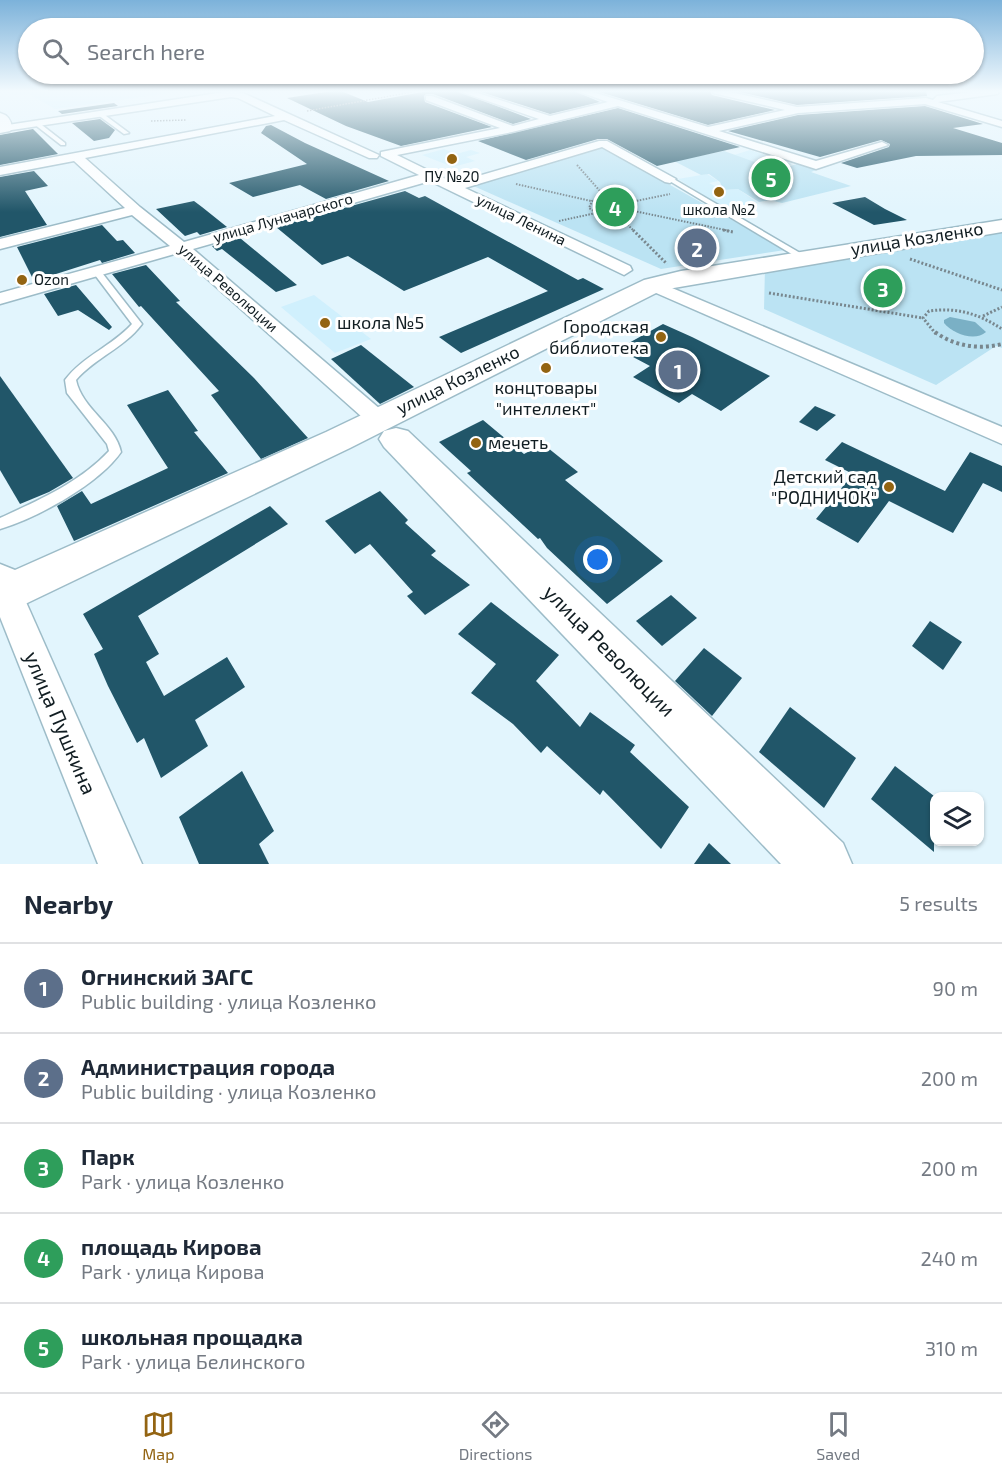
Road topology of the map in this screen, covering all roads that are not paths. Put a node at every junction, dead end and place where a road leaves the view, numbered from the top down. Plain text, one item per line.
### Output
1 (47, 131) edge
2 (210, 131) edge
3 (320, 131) edge
4 (500, 131) edge
5 (714, 131) edge
6 (63, 144) dead end
7 (882, 145) dead end
8 (379, 155) junction
9 (77, 157) junction
10 (0, 171) edge
11 (428, 177) junction
12 (670, 179) joint
13 (453, 188) junction
14 (135, 210) junction
15 (1002, 226) edge
16 (0, 244) edge
17 (181, 247) junction
18 (803, 257) junction
19 (624, 270) dead end
20 (96, 271) junction
21 (667, 281) junction
22 (0, 299) edge
23 (393, 421) junction
24 (1002, 436) edge
25 (0, 524) edge
26 (3, 587) edge
27 (120, 864) edge
28 (822, 864) edge

1 - 6 lane
2 - 9 street
3 - 8 street, улица Ленина
4 - 8 street
5 - 7 street
8 - 11 street, улица Ленина
9 - 10 street
9 - 14 street, улица Революции
11 - 13 street, улица Ленина
11 - 17 street, улица Луначарского
12 - 13 street
12 - 18 lane
13 - 19 street, улица Ленина
14 - 16 street
14 - 17 street, улица Революции
15 - 18 street, улица Козленко
17 - 20 street, улица Луначарского
17 - 23 street, улица Революции
18 - 21 street, улица Козленко
20 - 22 street, улица Луначарского
20 - 25 lane
21 - 23 street, улица Козленко
21 - 24 street
23 - 26 street, улица Козленко
23 - 28 street, улица Революции
26 - 27 street, улица Пушкина

